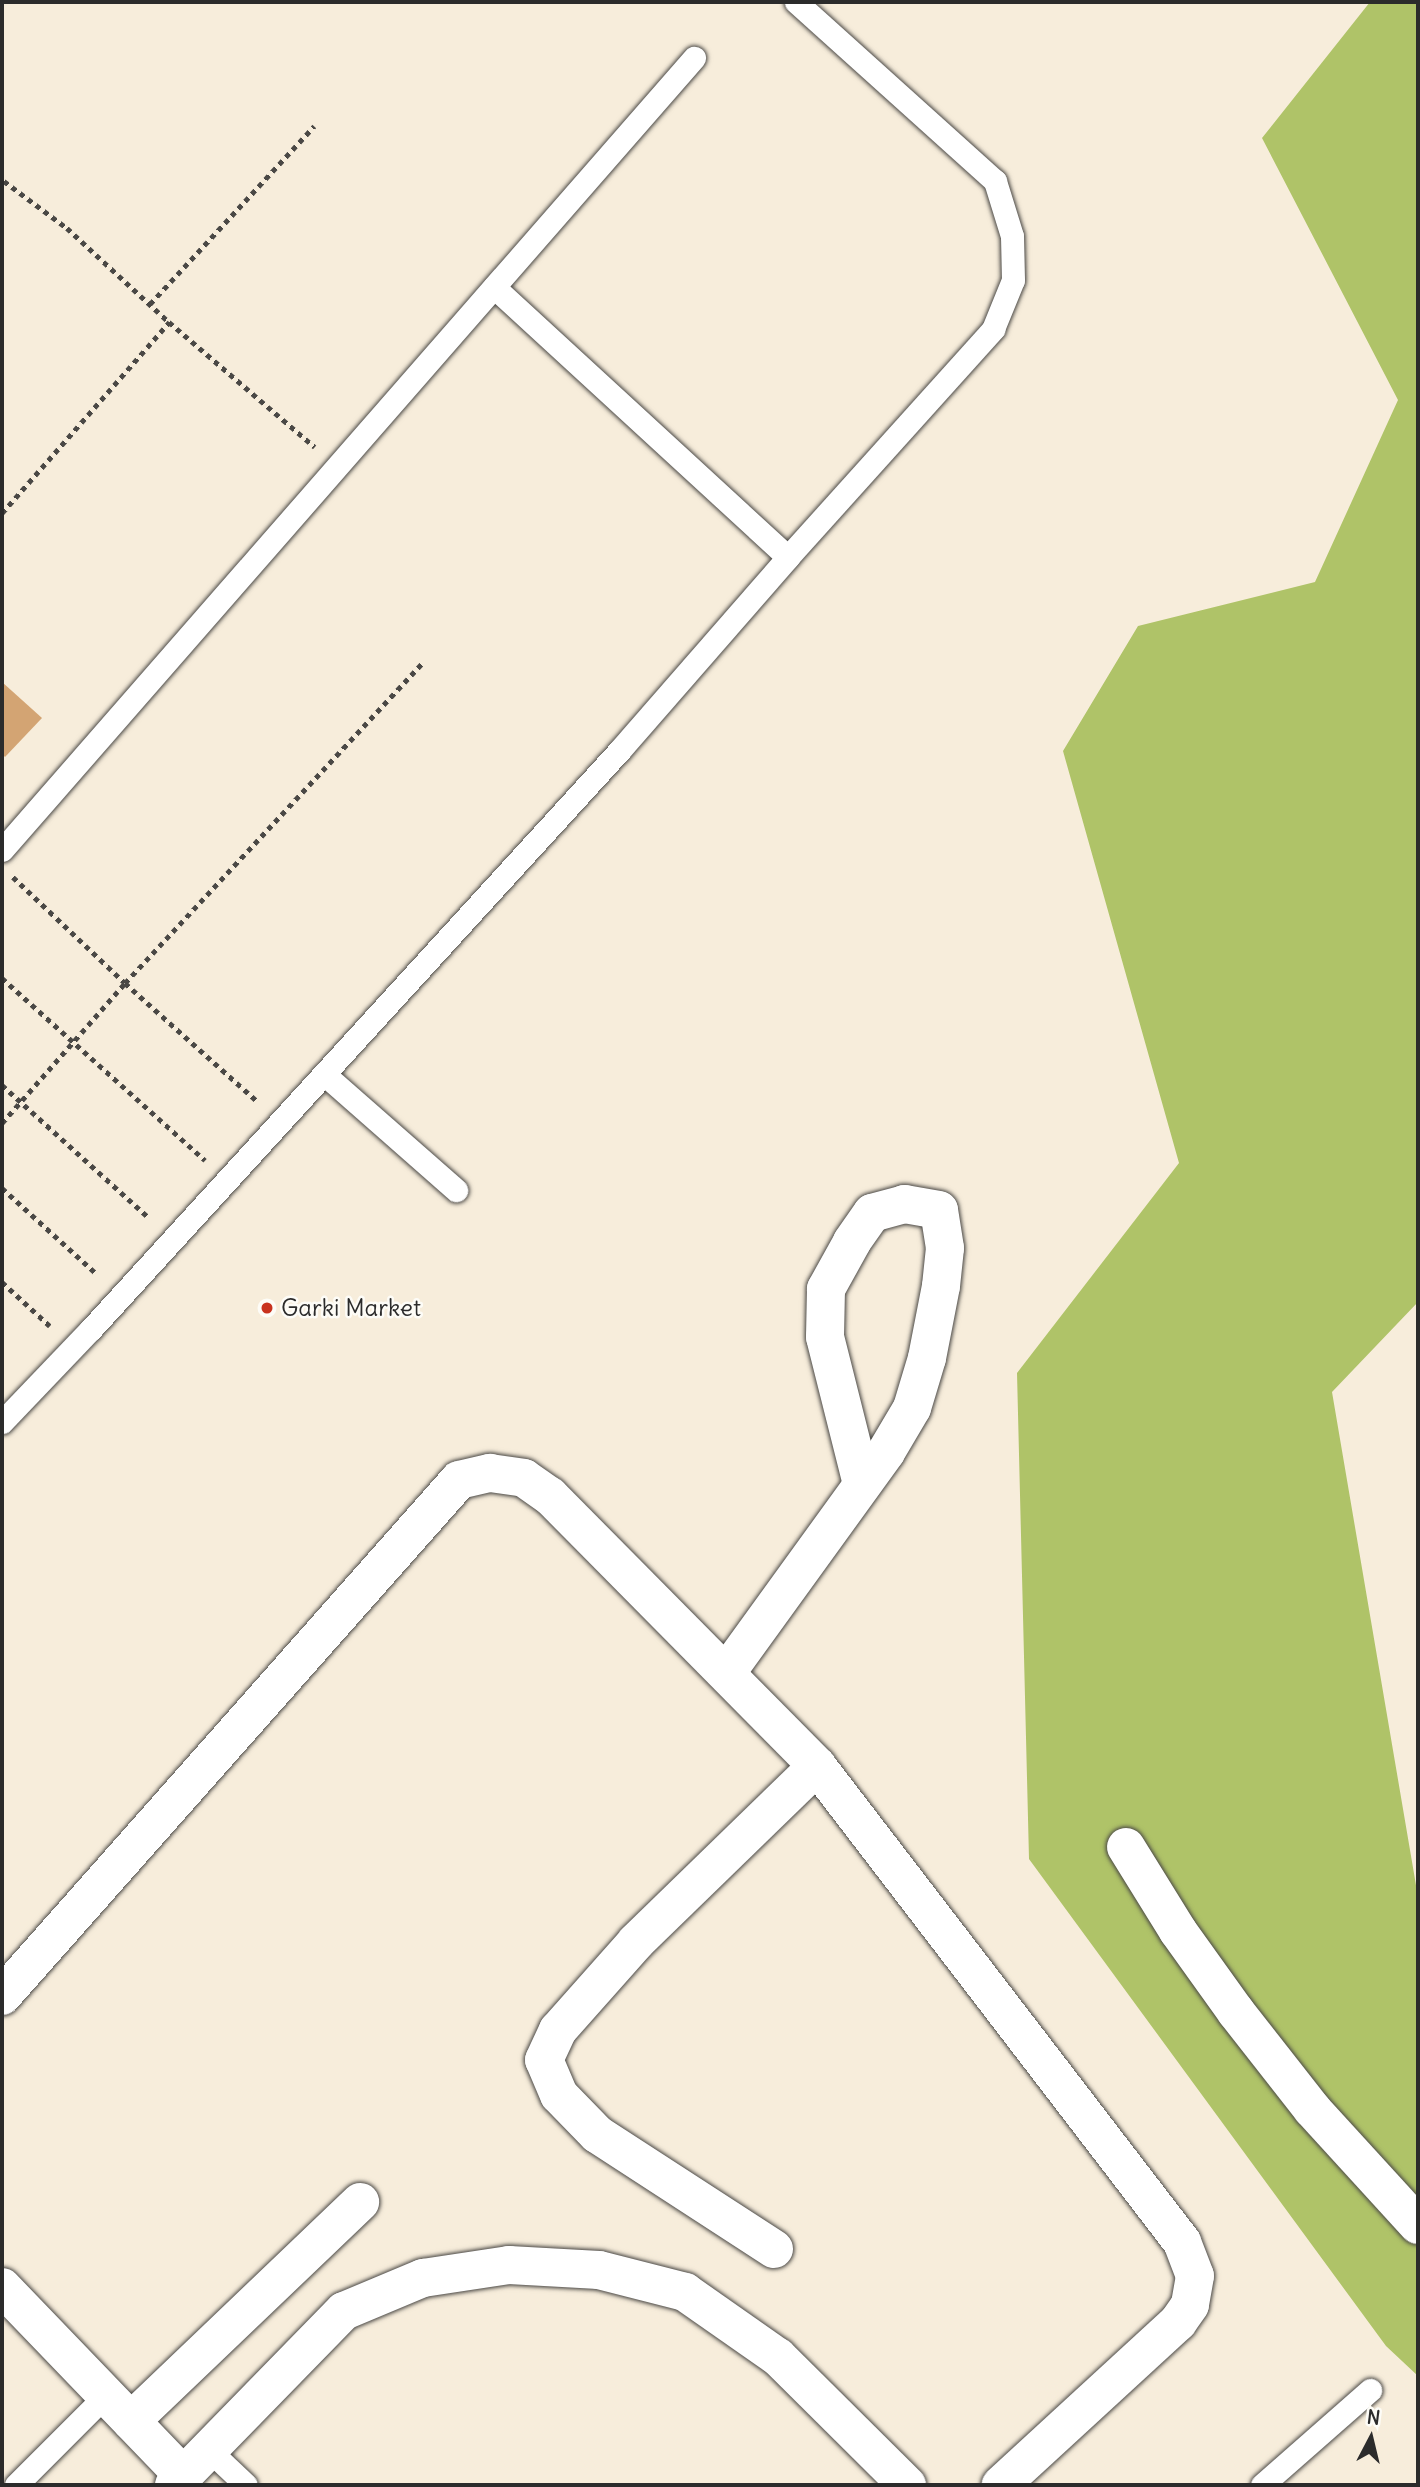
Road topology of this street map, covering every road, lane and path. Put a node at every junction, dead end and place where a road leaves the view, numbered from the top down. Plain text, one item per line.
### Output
1 (796, 2) edge
2 (694, 58) dead end
3 (314, 126) dead end
4 (4, 181) dead end
5 (494, 287) junction
6 (150, 304) junction
7 (169, 322) junction
8 (337, 466) junction
9 (2, 513) edge
10 (788, 557) junction
11 (423, 662) dead end
12 (2, 850) edge
13 (11, 876) dead end
14 (2, 978) edge
15 (125, 983) junction
16 (74, 1043) junction
17 (324, 1074) junction
18 (2, 1085) edge
19 (21, 1102) junction
20 (280, 1121) junction
21 (2, 1123) edge
22 (227, 1180) junction
23 (2, 1188) edge
24 (456, 1190) dead end
25 (172, 1240) junction
26 (2, 1282) edge
27 (121, 1296) junction
28 (73, 1347) junction
29 (2, 1422) edge
30 (862, 1484) junction
31 (727, 1672) junction
32 (817, 1766) junction
33 (1126, 1847) dead end
34 (2, 1996) edge
35 (360, 2202) dead end
36 (1418, 2225) edge
37 (774, 2249) dead end
38 (2, 2287) edge
39 (1370, 2389) dead end
40 (119, 2408) junction
41 (188, 2470) edge
42 (16, 2485) edge
43 (246, 2485) edge
44 (907, 2485) edge
45 (1001, 2485) edge
46 (1262, 2485) edge

1 - 10 lane
2 - 5 lane
3 - 6 path
4 - 6 path
5 - 8 lane
5 - 10 lane
6 - 7 path
7 - 8 path
7 - 9 path
8 - 12 lane
10 - 17 lane
11 - 15 path
13 - 15 path
14 - 16 path
15 - 16 path
15 - 20 path
16 - 19 path
16 - 22 path
17 - 20 lane
17 - 24 lane
18 - 19 path
19 - 21 path
19 - 25 path
20 - 22 lane
22 - 25 lane
23 - 27 path
25 - 27 lane
26 - 28 path
27 - 28 lane
28 - 29 lane
30 - 30 street
30 - 31 street
31 - 32 street
31 - 34 street
32 - 37 street
32 - 45 street
33 - 36 street
35 - 40 street
38 - 40 street
39 - 46 lane
40 - 41 street
40 - 42 lane
41 - 43 lane
41 - 44 street

